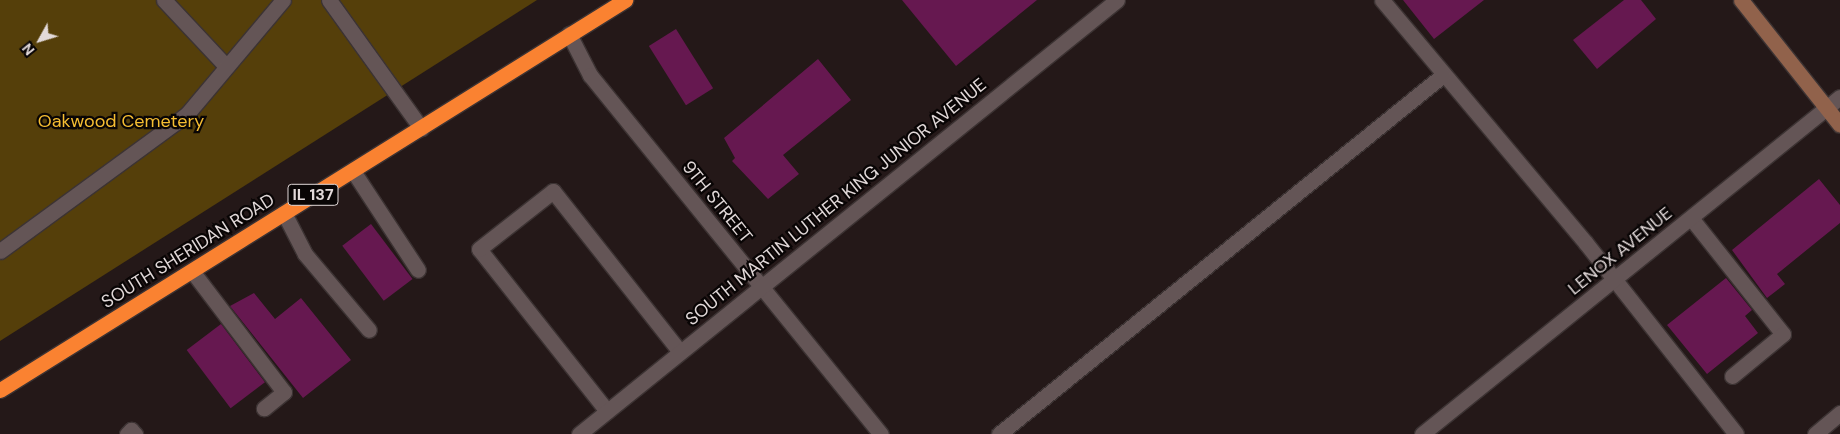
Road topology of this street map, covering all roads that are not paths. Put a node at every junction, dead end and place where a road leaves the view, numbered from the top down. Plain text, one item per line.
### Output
1 (164, 0) edge
2 (283, 0) edge
3 (329, 0) edge
4 (625, 0) edge
5 (1117, 0) edge
6 (1382, 0) edge
7 (1741, 0) edge
8 (569, 34) junction
9 (226, 66) junction
10 (1443, 75) junction
11 (1840, 97) edge
12 (1827, 109) junction
13 (1840, 125) edge
14 (421, 128) junction
15 (353, 171) junction
16 (284, 213) junction
17 (1691, 218) junction
18 (0, 251) edge
19 (418, 270) dead end
20 (192, 271) junction
21 (1615, 279) junction
22 (762, 286) junction
23 (368, 330) dead end
24 (680, 352) junction
25 (1732, 376) dead end
26 (0, 390) edge
27 (264, 408) dead end
28 (607, 411) junction
29 (1840, 413) edge
30 (126, 434) edge
31 (135, 434) edge
32 (578, 434) edge
33 (881, 434) edge
34 (999, 434) edge
35 (1422, 434) edge
36 (1736, 434) edge
37 (1814, 434) edge

1 - 9 street
2 - 9 street
3 - 14 street
4 - 8 highway, SOUTH SHERIDAN ROAD / IL 137
5 - 22 street, SOUTH MARTIN LUTHER KING JUNIOR AVENUE
6 - 10 street
7 - 12 street
8 - 14 highway, SOUTH SHERIDAN ROAD / IL 137
8 - 22 street, 9TH STREET
9 - 18 street
10 - 21 street
10 - 34 street
11 - 12 street, LENOX AVENUE
12 - 13 street
12 - 17 street, LENOX AVENUE
14 - 15 highway, SOUTH SHERIDAN ROAD / IL 137
15 - 16 highway, SOUTH SHERIDAN ROAD / IL 137
15 - 19 street
16 - 20 highway, SOUTH SHERIDAN ROAD / IL 137
16 - 23 street
17 - 21 street, LENOX AVENUE
17 - 25 street
20 - 26 highway, SOUTH SHERIDAN ROAD / IL 137
20 - 27 street
21 - 35 street, LENOX AVENUE
21 - 36 street
22 - 24 street, SOUTH MARTIN LUTHER KING JUNIOR AVENUE
22 - 33 street, 9TH STREET
24 - 28 street, SOUTH MARTIN LUTHER KING JUNIOR AVENUE
24 - 28 street
28 - 32 street, SOUTH MARTIN LUTHER KING JUNIOR AVENUE
29 - 37 street
30 - 31 street

